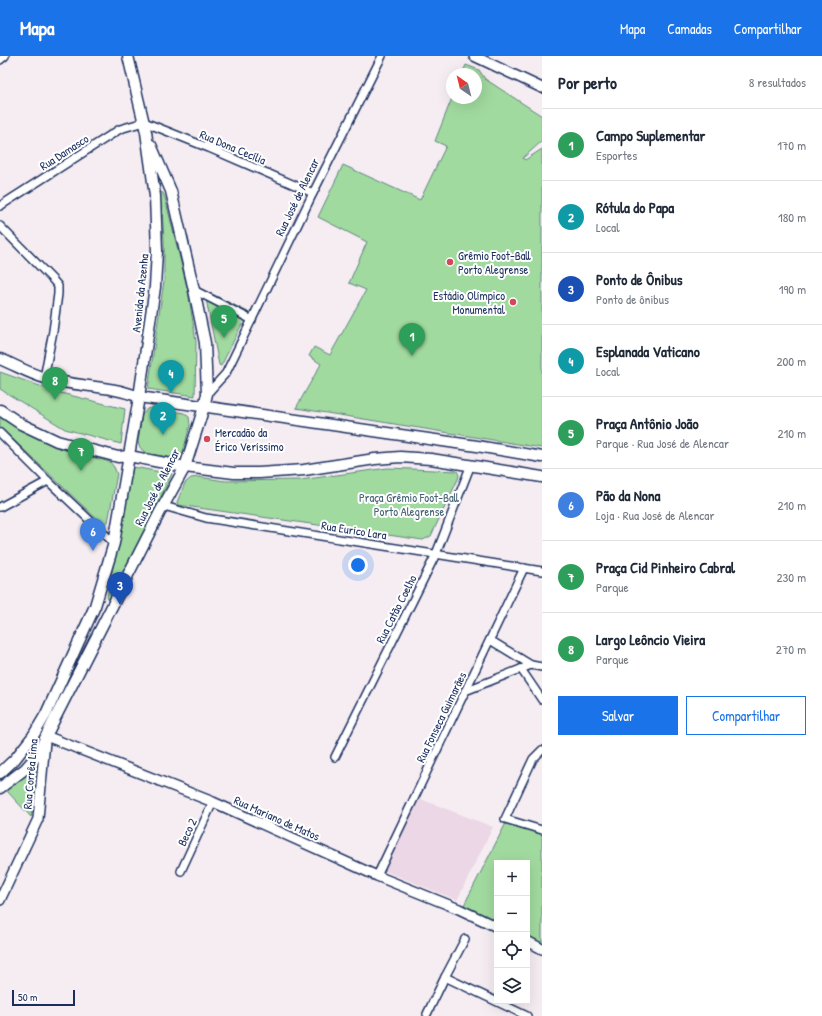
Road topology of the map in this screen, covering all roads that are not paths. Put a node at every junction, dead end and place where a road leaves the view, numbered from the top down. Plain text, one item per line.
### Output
1 (5, 56) edge
2 (128, 56) edge
3 (382, 56) edge
4 (474, 56) edge
5 (0, 60) edge
6 (542, 88) edge
7 (145, 127) junction
8 (313, 193) junction
9 (0, 206) edge
10 (0, 226) edge
11 (194, 290) junction
12 (252, 320) junction
13 (0, 359) edge
14 (44, 378) junction
15 (207, 394) junction
16 (139, 397) junction
17 (204, 407) junction
18 (0, 410) edge
19 (0, 434) edge
20 (129, 456) junction
21 (542, 457) edge
22 (185, 467) junction
23 (470, 467) junction
24 (542, 477) edge
25 (48, 481) junction
26 (164, 506) junction
27 (0, 507) edge
28 (114, 542) junction
29 (436, 554) junction
30 (524, 568) junction
31 (542, 571) edge
32 (490, 640) junction
33 (531, 665) junction
34 (542, 667) edge
35 (521, 669) junction
36 (465, 691) junction
37 (542, 700) edge
38 (46, 714) junction
39 (46, 736) junction
40 (542, 750) edge
41 (335, 757) dead end
42 (0, 773) edge
43 (0, 788) edge
44 (213, 802) junction
45 (542, 830) edge
46 (181, 871) dead end
47 (377, 876) junction
48 (0, 900) edge
49 (494, 926) edge
50 (466, 939) dead end
51 (530, 943) edge
52 (542, 949) edge
53 (445, 977) junction
54 (427, 1014) dead end
55 (527, 1016) edge

1 - 5 street
2 - 7 main road, Avenida da Azenha
3 - 8 street, Rua José de Alencar
4 - 6 street
7 - 8 street, Rua Dona Cecília
7 - 9 street, Rua Damasco
7 - 11 main road, Avenida da Azenha
7 - 16 main road, Avenida da Azenha
8 - 12 street, Rua José de Alencar
10 - 14 street
11 - 12 street
11 - 15 main road, Avenida da Azenha
12 - 15 street, Rua José de Alencar
13 - 14 main road
14 - 16 main road
15 - 17 main road, Rua José de Alencar
16 - 17 main road
16 - 20 main road, Avenida da Azenha
17 - 21 main road
17 - 22 main road, Rua José de Alencar
18 - 20 main road
19 - 25 street
20 - 22 main road
20 - 28 main road, Rua José de Alencar
22 - 23 main road
22 - 26 main road, Rua José de Alencar
23 - 24 main road
23 - 29 street, Rua Catão Coelho
25 - 27 street
25 - 28 street
26 - 29 street, Rua Eurico Lara
26 - 39 main road, Rua José de Alencar
28 - 38 main road, Rua José de Alencar
29 - 30 street, Rua Eurico Lara
29 - 41 street, Rua Catão Coelho
30 - 31 street, Rua Eurico Lara
30 - 32 street, Rua Fonseca Guimarães
32 - 33 street
32 - 36 street, Rua Fonseca Guimarães
33 - 34 street
33 - 35 street
35 - 36 street
35 - 37 street
36 - 47 street, Rua Fonseca Guimarães
38 - 39 street, Rua Corrêa Lima
38 - 42 main road, Rua José de Alencar
39 - 43 main road, Rua José de Alencar
39 - 44 street, Rua Mariano de Matos
39 - 48 street, Rua Corrêa Lima
40 - 45 street
44 - 46 street, Beco 2
44 - 47 street, Rua Mariano de Matos
47 - 49 street, Rua Mariano de Matos
50 - 53 street
51 - 52 street
53 - 54 street
53 - 55 street

